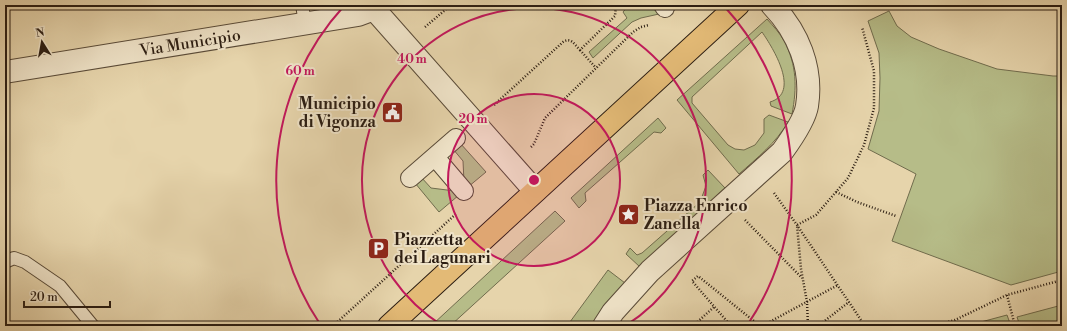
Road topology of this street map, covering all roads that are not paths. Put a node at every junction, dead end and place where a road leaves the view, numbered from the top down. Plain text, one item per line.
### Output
1 (738, 5) edge
2 (772, 5) edge
3 (374, 7) edge
4 (303, 14) edge
5 (5, 72) edge
6 (456, 138) dead end
7 (434, 157) junction
8 (410, 178) dead end
9 (464, 191) dead end
10 (536, 191) junction
11 (5, 262) edge
12 (92, 326) edge
13 (389, 326) edge
14 (604, 326) edge

1 - 10 main road
2 - 14 street
3 - 4 street, Via Municipio
3 - 10 street, Via Municipio
4 - 5 street, Via Municipio
6 - 7 street
7 - 8 street
7 - 9 street
10 - 13 main road
11 - 12 lane

